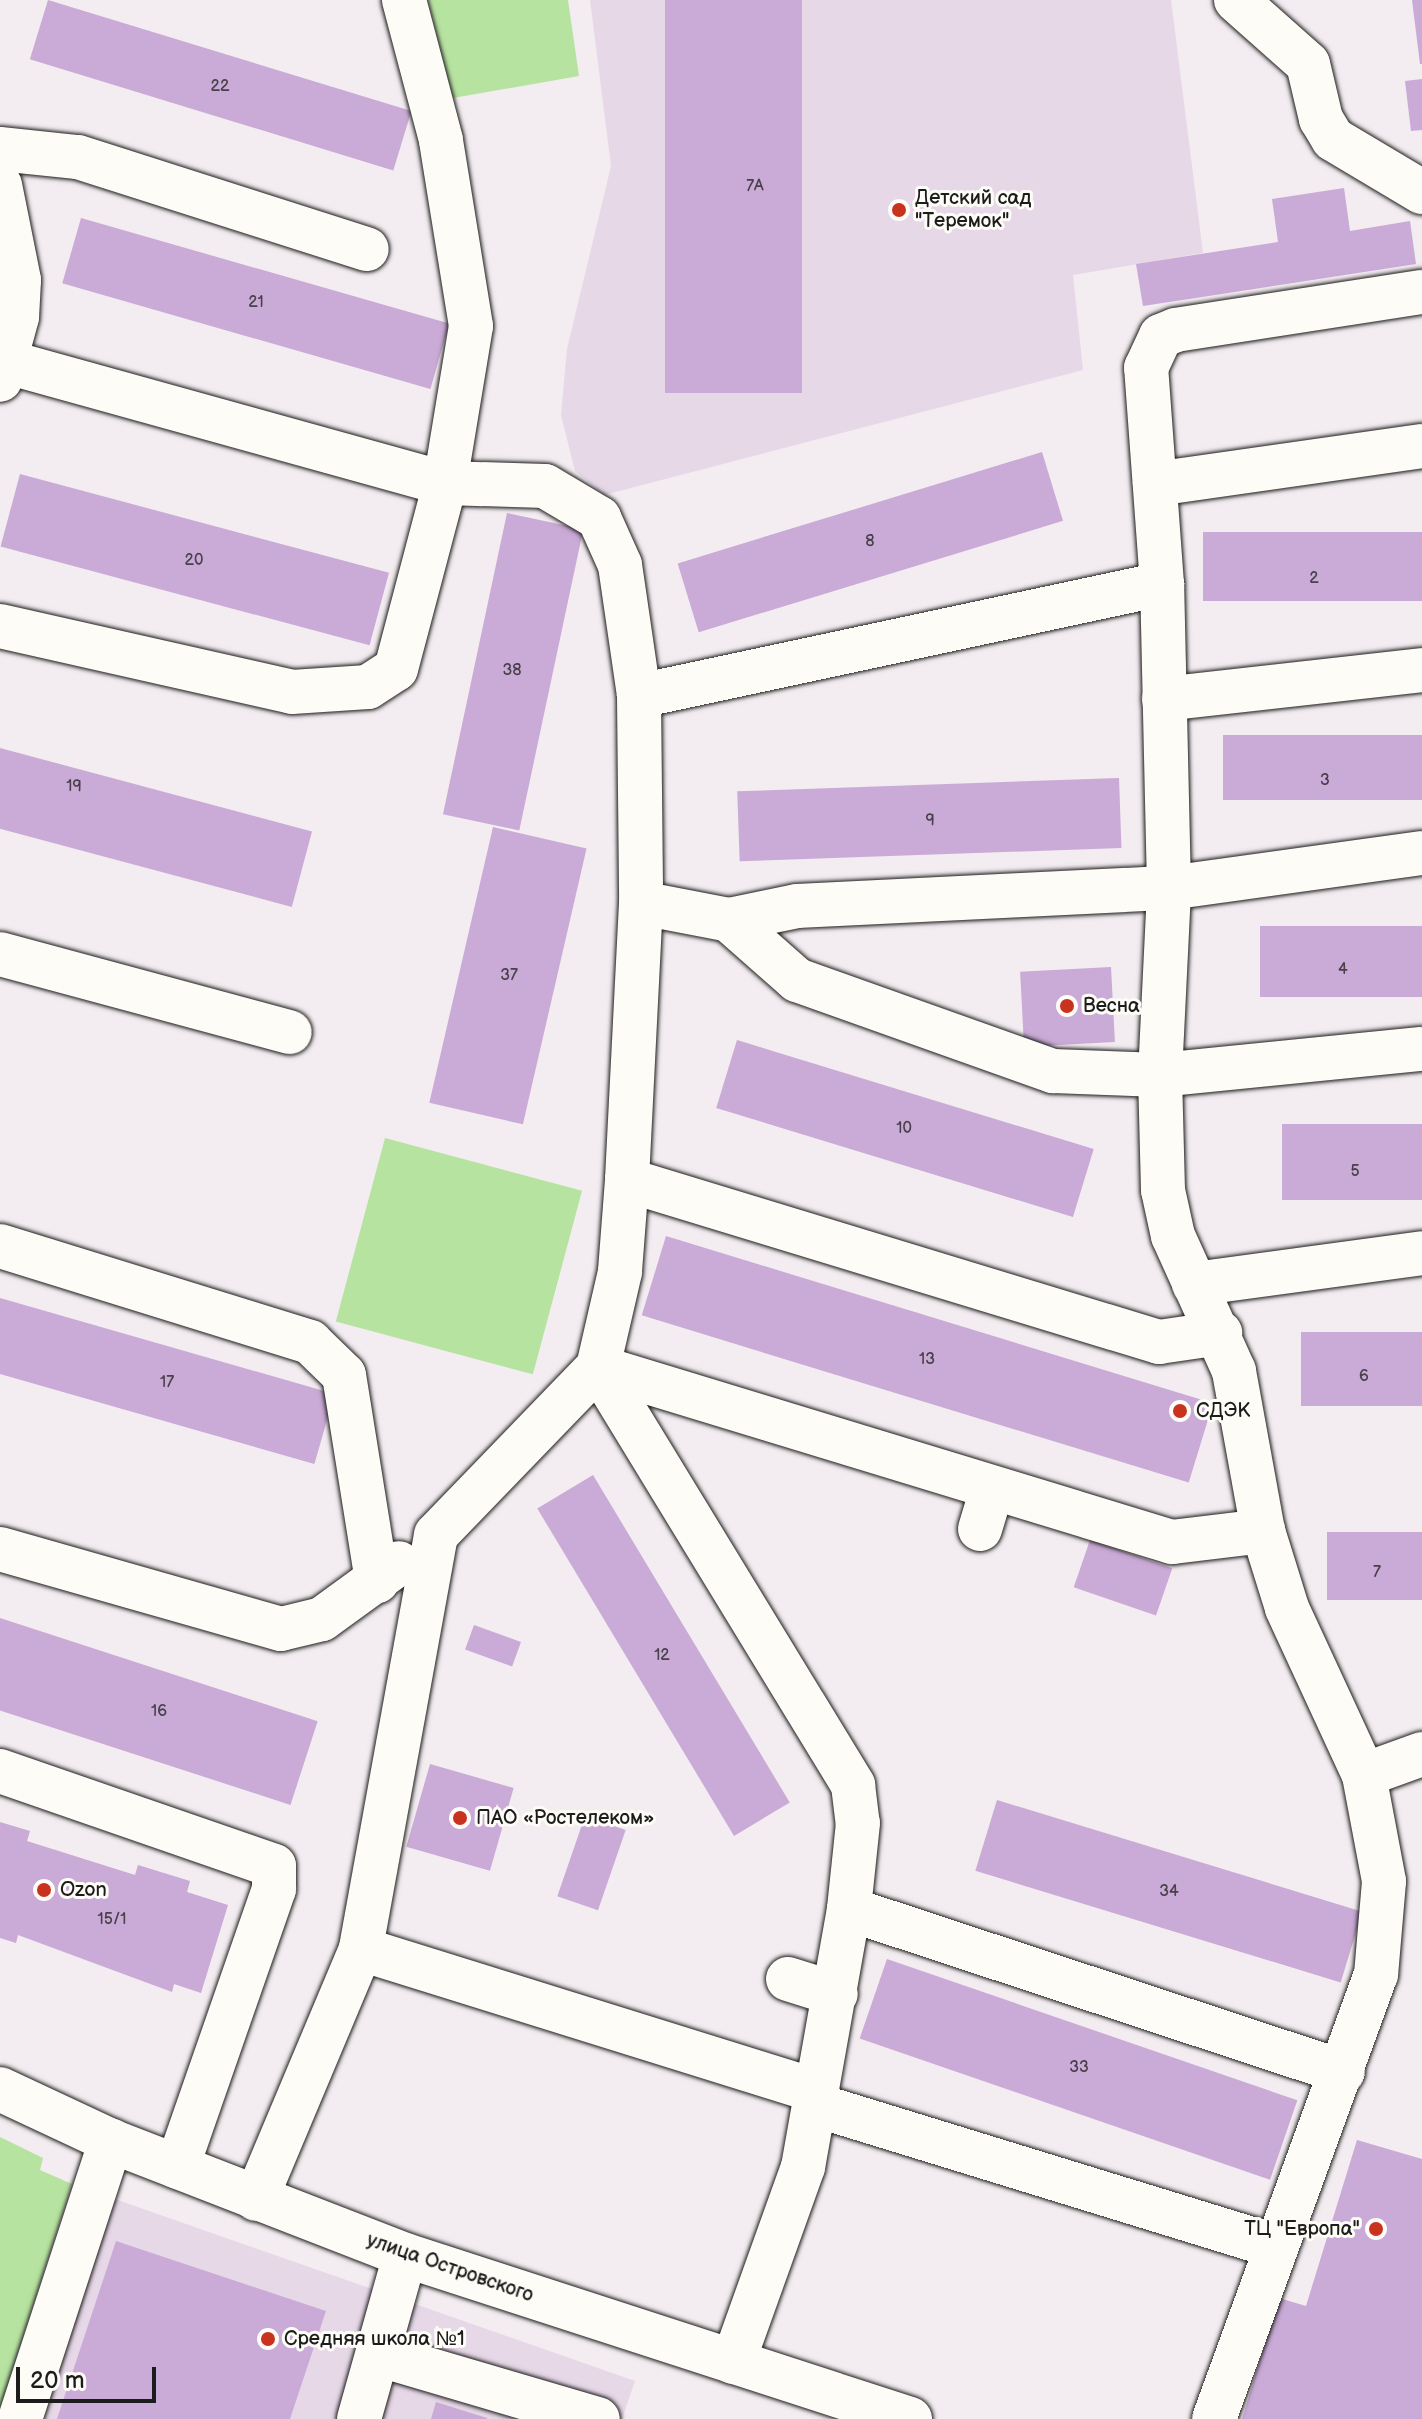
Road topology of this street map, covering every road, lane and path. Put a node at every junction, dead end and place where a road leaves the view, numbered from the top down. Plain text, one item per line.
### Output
1 (404, 0) edge
2 (1236, 0) edge
3 (0, 149) edge
4 (0, 185) edge
5 (1422, 192) edge
6 (367, 249) dead end
7 (1422, 292) edge
8 (3, 367) edge
9 (1422, 446) edge
10 (445, 483) junction
11 (1155, 484) junction
12 (1162, 584) junction
13 (0, 626) edge
14 (1422, 670) edge
15 (639, 696) junction
16 (1164, 699) junction
17 (1422, 853) edge
18 (1169, 888) junction
19 (641, 903) junction
20 (729, 920) junction
21 (0, 954) edge
22 (290, 1032) dead end
23 (1422, 1049) edge
24 (1160, 1075) junction
25 (627, 1180) junction
26 (0, 1246) edge
27 (1422, 1253) edge
28 (1194, 1284) junction
29 (1220, 1333) junction
30 (598, 1367) junction
31 (1263, 1531) junction
32 (436, 1535) junction
33 (0, 1549) edge
34 (377, 1581) junction
35 (1422, 1754) edge
36 (0, 1771) edge
37 (1364, 1775) junction
38 (849, 1909) junction
39 (361, 1949) junction
40 (788, 1979) dead end
41 (836, 1994) junction
42 (1343, 2072) junction
43 (0, 2089) edge
44 (816, 2098) junction
45 (111, 2141) junction
46 (177, 2167) junction
47 (256, 2199) junction
48 (1277, 2247) junction
49 (405, 2255) junction
50 (380, 2355) junction
51 (733, 2362) junction
52 (20, 2419) edge
53 (359, 2419) edge
54 (598, 2419) edge
55 (910, 2419) edge
56 (1214, 2419) edge

1 - 10 street
2 - 5 street
3 - 6 street
4 - 8 street
7 - 11 street
8 - 10 street
9 - 11 street
10 - 13 street
10 - 15 street
11 - 12 street
12 - 15 street
12 - 16 street
14 - 16 street
15 - 19 street
16 - 18 street
17 - 18 street
18 - 20 street
18 - 24 street
19 - 20 street
19 - 25 street
20 - 24 street
21 - 22 street
23 - 24 street
24 - 28 street
25 - 29 street
25 - 30 street
26 - 34 street
27 - 28 street
28 - 29 street
29 - 31 street
30 - 31 street
30 - 32 street
30 - 38 street
31 - 37 street
32 - 34 street
32 - 39 street
33 - 34 street
35 - 37 street
36 - 46 street
37 - 42 street
38 - 41 street
38 - 42 street
39 - 44 street
39 - 47 street
40 - 41 street
41 - 44 street
42 - 48 street
43 - 45 street, улица Островского
44 - 48 street
44 - 51 street
45 - 46 street, улица Островского
45 - 52 street
46 - 47 street, улица Островского
47 - 49 street, улица Островского
48 - 56 street
49 - 50 street
49 - 51 street, улица Островского
50 - 53 street
50 - 54 street
51 - 55 street, улица Островского

